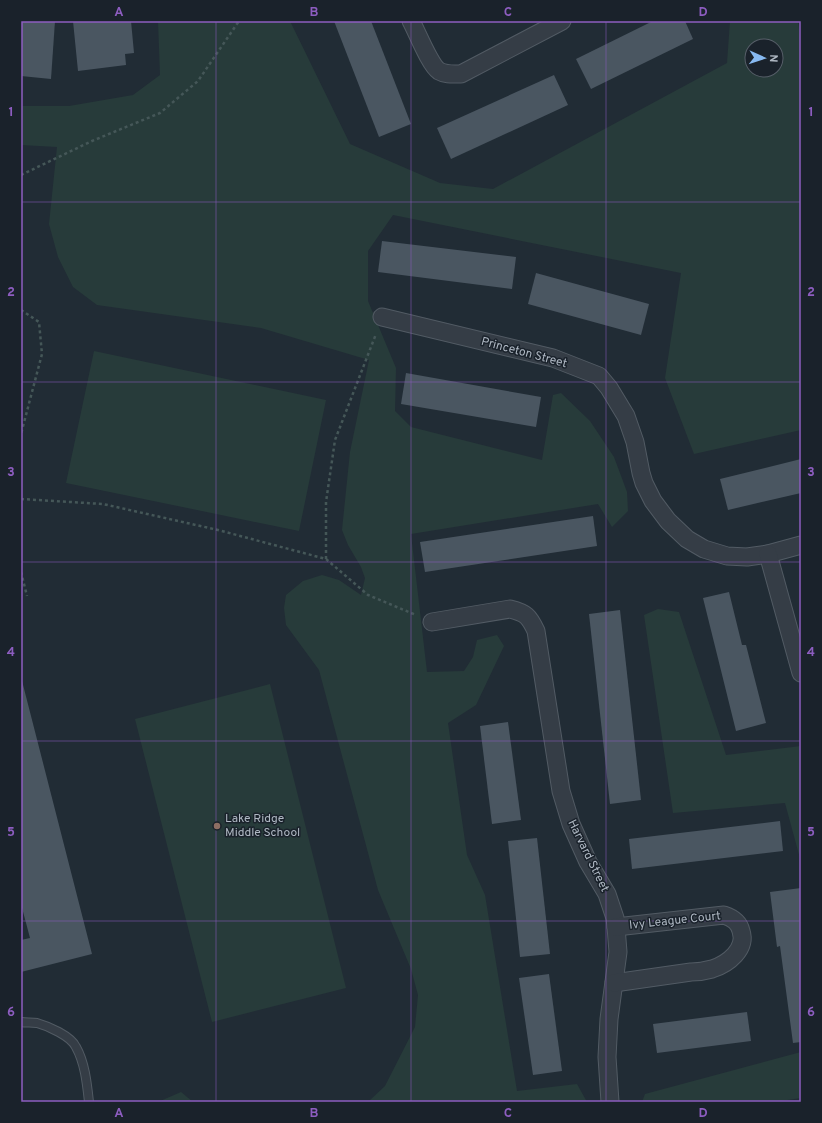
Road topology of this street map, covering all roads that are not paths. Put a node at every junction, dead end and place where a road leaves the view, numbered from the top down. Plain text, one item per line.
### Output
1 (411, 21) edge
2 (562, 21) edge
3 (382, 317) road end
4 (801, 545) edge
5 (768, 554) junction
6 (432, 622) road end
7 (801, 674) edge
8 (616, 927) junction
9 (614, 983) junction
10 (21, 1022) edge
11 (89, 1101) edge
12 (610, 1102) edge

1 - 2 street
3 - 5 street, Princeton Street
4 - 5 street, Princeton Street
5 - 7 street
6 - 8 street, Harvard Street
8 - 9 street, Harvard Street
8 - 9 street, Ivy League Court
9 - 12 street, Harvard Street
10 - 11 lane

